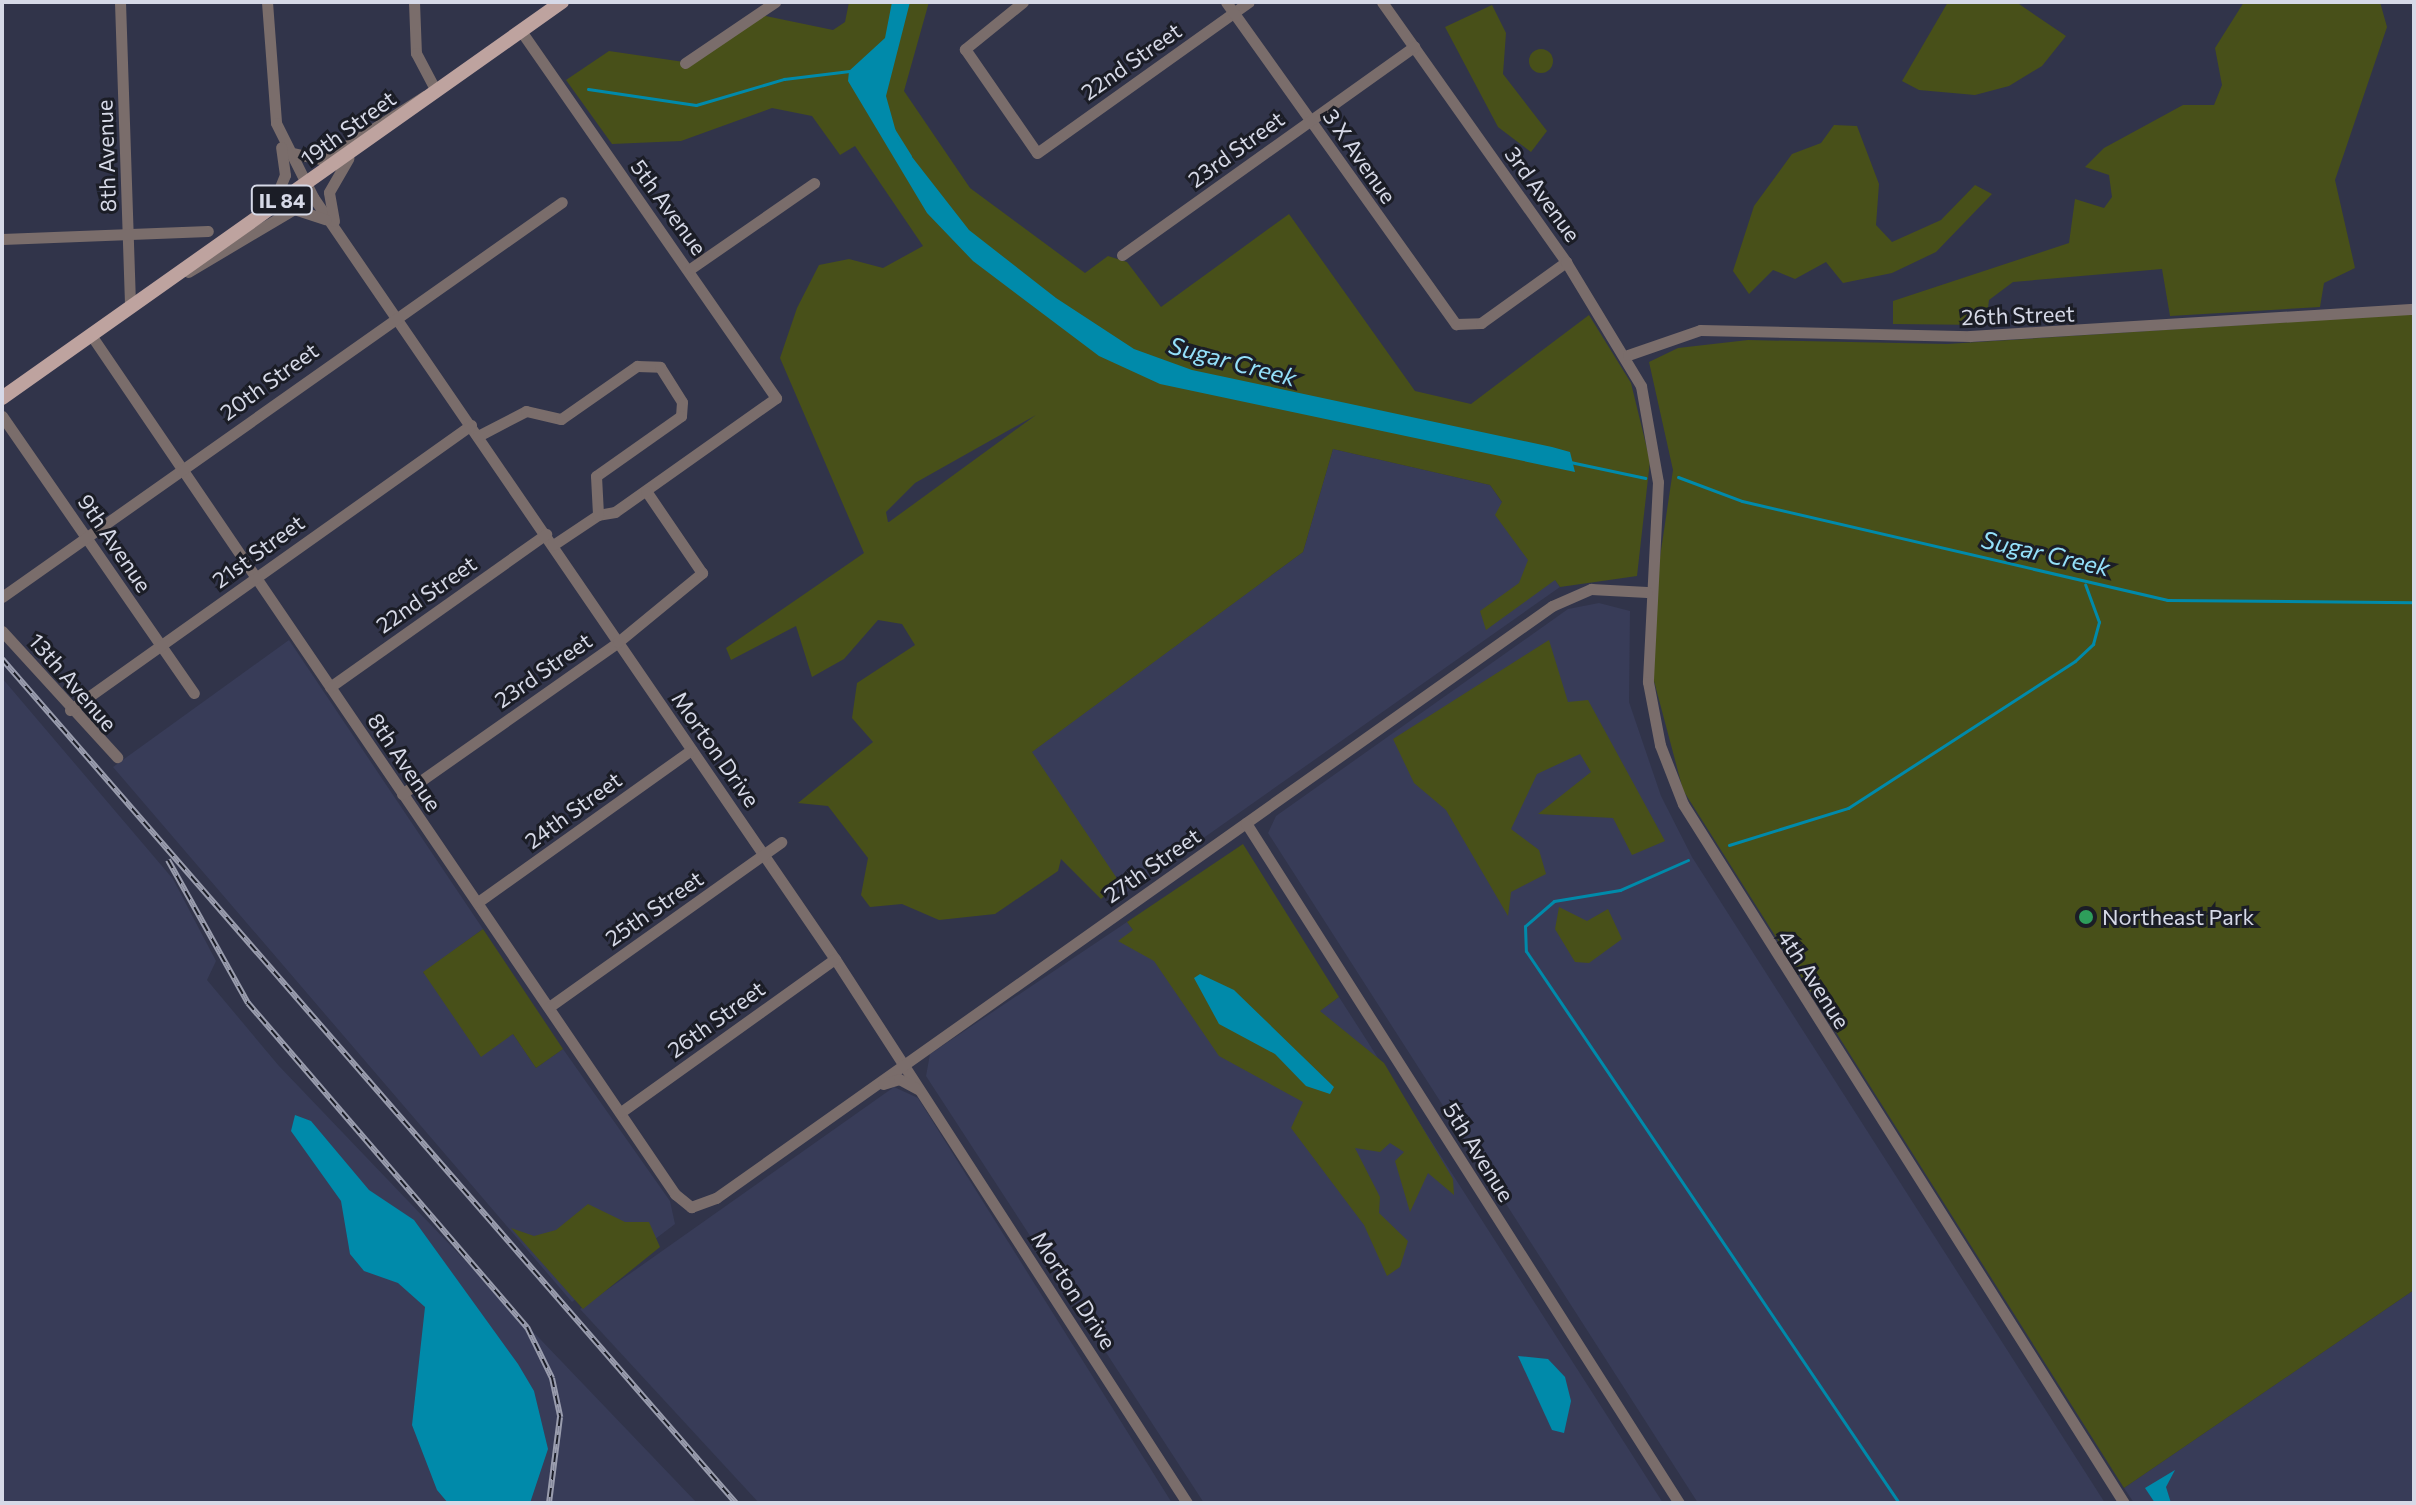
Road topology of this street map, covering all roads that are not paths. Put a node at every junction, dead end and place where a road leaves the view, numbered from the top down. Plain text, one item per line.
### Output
1 (120, 2) edge
2 (267, 2) edge
3 (414, 2) edge
4 (562, 2) edge
5 (775, 2) edge
6 (1023, 2) edge
7 (1226, 2) edge
8 (1249, 2) edge
9 (1382, 2) edge
10 (758, 7) edge
11 (1234, 13) junction
12 (521, 31) junction
13 (1414, 47) junction
14 (685, 63) dead end
15 (435, 92) junction
16 (1310, 120) junction
17 (276, 123) junction
18 (286, 148) junction
19 (349, 158) junction
20 (814, 183) dead end
21 (308, 185) junction
22 (562, 202) dead end
23 (269, 209) junction
24 (335, 228) junction
25 (208, 231) dead end
26 (128, 233) junction
27 (2, 239) edge
28 (1122, 255) dead end
29 (1566, 262) junction
30 (690, 269) junction
31 (172, 278) junction
32 (130, 308) junction
33 (2414, 309) edge
34 (396, 315) junction
35 (91, 335) junction
36 (1628, 355) junction
37 (2, 398) edge
38 (2, 416) edge
39 (1652, 420) joint
40 (474, 430) junction
41 (182, 468) junction
42 (646, 491) junction
43 (598, 515) junction
44 (546, 534) junction
45 (86, 537) junction
46 (553, 545) junction
47 (256, 576) junction
48 (1647, 592) junction
49 (2, 597) edge
50 (2, 631) edge
51 (618, 642) junction
52 (162, 647) junction
53 (330, 687) junction
54 (194, 693) dead end
55 (70, 710) junction
56 (691, 750) junction
57 (117, 757) dead end
58 (402, 794) junction
59 (1246, 823) junction
60 (781, 842) dead end
61 (765, 855) junction
62 (478, 902) junction
63 (835, 959) junction
64 (549, 1007) junction
65 (904, 1064) junction
66 (867, 1090) junction
67 (922, 1091) junction
68 (621, 1112) junction
69 (691, 1207) joint
70 (1187, 1503) edge
71 (1679, 1503) edge
72 (2124, 1503) edge

1 - 26 street, 8th Avenue
2 - 17 street, Morton Drive
3 - 15 street
4 - 12 main road, 19th Street / IL 84
5 - 10 street
6 - 11 street, 22nd Street
7 - 11 street, 3 X Avenue
8 - 11 street, 22nd Street
9 - 13 street, 3rd Avenue
10 - 14 street
11 - 16 street, 3 X Avenue
12 - 15 main road, 19th Street / IL 84
12 - 30 street, 5th Avenue
13 - 16 street, 23rd Street
13 - 29 street, 3rd Avenue
15 - 18 street
15 - 19 main road, 19th Street / IL 84
16 - 28 street, 23rd Street
16 - 29 street, 3 X Avenue
17 - 18 street, Morton Drive
17 - 23 street
18 - 21 street, Morton Drive
19 - 21 main road, 19th Street / IL 84
19 - 24 street
20 - 30 street
21 - 23 main road, 19th Street / IL 84
21 - 24 street, Morton Drive
22 - 34 street, 20th Street
23 - 31 main road, 19th Street / IL 84
24 - 31 street
24 - 34 street, Morton Drive
25 - 26 street
26 - 27 street
26 - 32 street, 8th Avenue
29 - 36 street, 3rd Avenue
30 - 42 street, 5th Avenue
31 - 32 main road, 19th Street / IL 84
32 - 35 main road, 19th Street / IL 84
33 - 36 street, 26th Street
34 - 40 street, Morton Drive
34 - 41 street, 20th Street
35 - 37 main road, 19th Street / IL 84
35 - 41 street, 8th Avenue
36 - 39 street, 3rd Avenue
38 - 45 street, 9th Avenue
39 - 48 street, 4th Avenue
40 - 43 street, 21st Street
40 - 44 street, Morton Drive
40 - 47 street, 21st Street
41 - 45 street, 20th Street
41 - 47 street, 8th Avenue
42 - 43 street
42 - 51 street, 23rd Street
43 - 46 street
44 - 46 street, Morton Drive
44 - 53 street, 22nd Street
45 - 49 street, 20th Street
45 - 52 street, 9th Avenue
46 - 51 street, Morton Drive
47 - 52 street, 21st Street
47 - 53 street, 8th Avenue
48 - 59 street, 27th Street
48 - 72 street, 4th Avenue
50 - 55 street, 13th Avenue
51 - 56 street, Morton Drive
51 - 58 street, 23rd Street
52 - 54 street, 9th Avenue
52 - 55 street, 21st Street
53 - 58 street, 8th Avenue
55 - 57 street, 13th Avenue
56 - 61 street, Morton Drive
56 - 62 street, 24th Street
58 - 62 street, 8th Avenue
59 - 65 street, 27th Street
59 - 71 street, 5th Avenue
60 - 61 street, 25th Street
61 - 63 street, Morton Drive
61 - 64 street, 25th Street
62 - 64 street, 8th Avenue
63 - 65 street, Morton Drive
63 - 68 street, 26th Street
64 - 68 street, 8th Avenue
65 - 66 street, 27th Street
65 - 67 street, Morton Drive
66 - 67 street
66 - 69 street, 27th Street
67 - 70 street, Morton Drive
68 - 69 street, 8th Avenue

